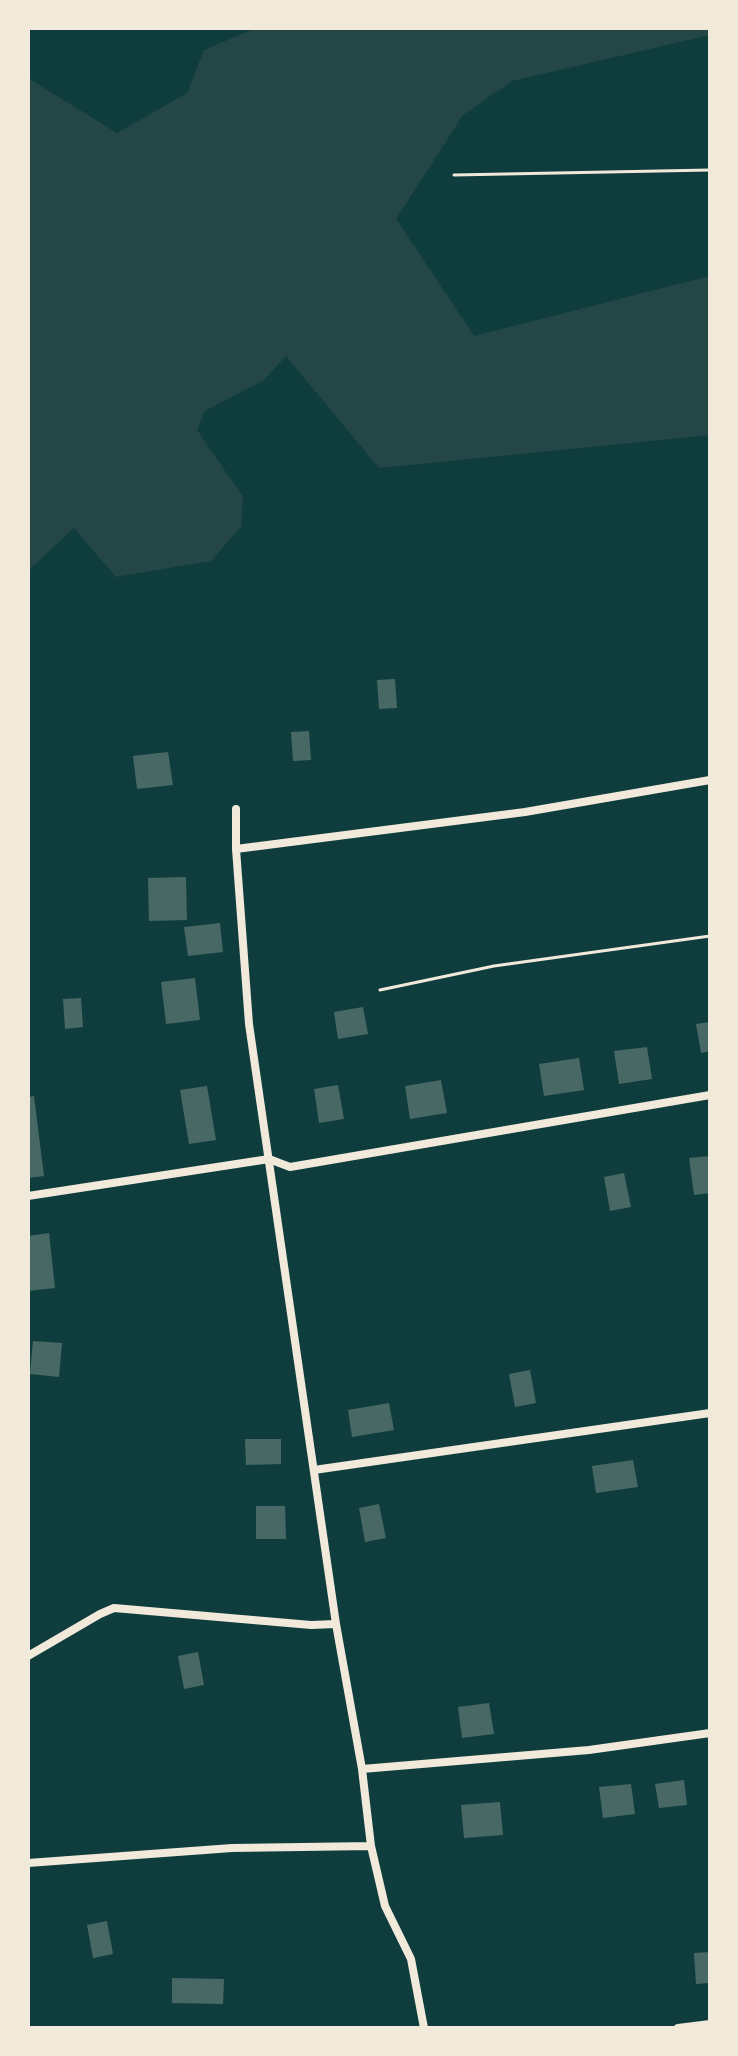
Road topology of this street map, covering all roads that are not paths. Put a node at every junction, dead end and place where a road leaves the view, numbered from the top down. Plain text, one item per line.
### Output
1 (710, 780) edge
2 (236, 809) dead end
3 (236, 849) junction
4 (710, 1095) edge
5 (269, 1159) junction
6 (28, 1196) edge
7 (710, 1413) edge
8 (314, 1470) junction
9 (336, 1624) junction
10 (28, 1656) edge
11 (710, 1733) edge
12 (362, 1769) junction
13 (371, 1846) junction
14 (28, 1863) edge
15 (710, 2024) edge
16 (424, 2028) edge
17 (678, 2028) edge

1 - 3 street
2 - 3 street
3 - 5 street
4 - 5 street
5 - 6 street
5 - 8 street
7 - 8 street
8 - 9 street
9 - 10 street
9 - 12 street
11 - 12 street
12 - 13 street
13 - 14 street
13 - 16 street
15 - 17 street

